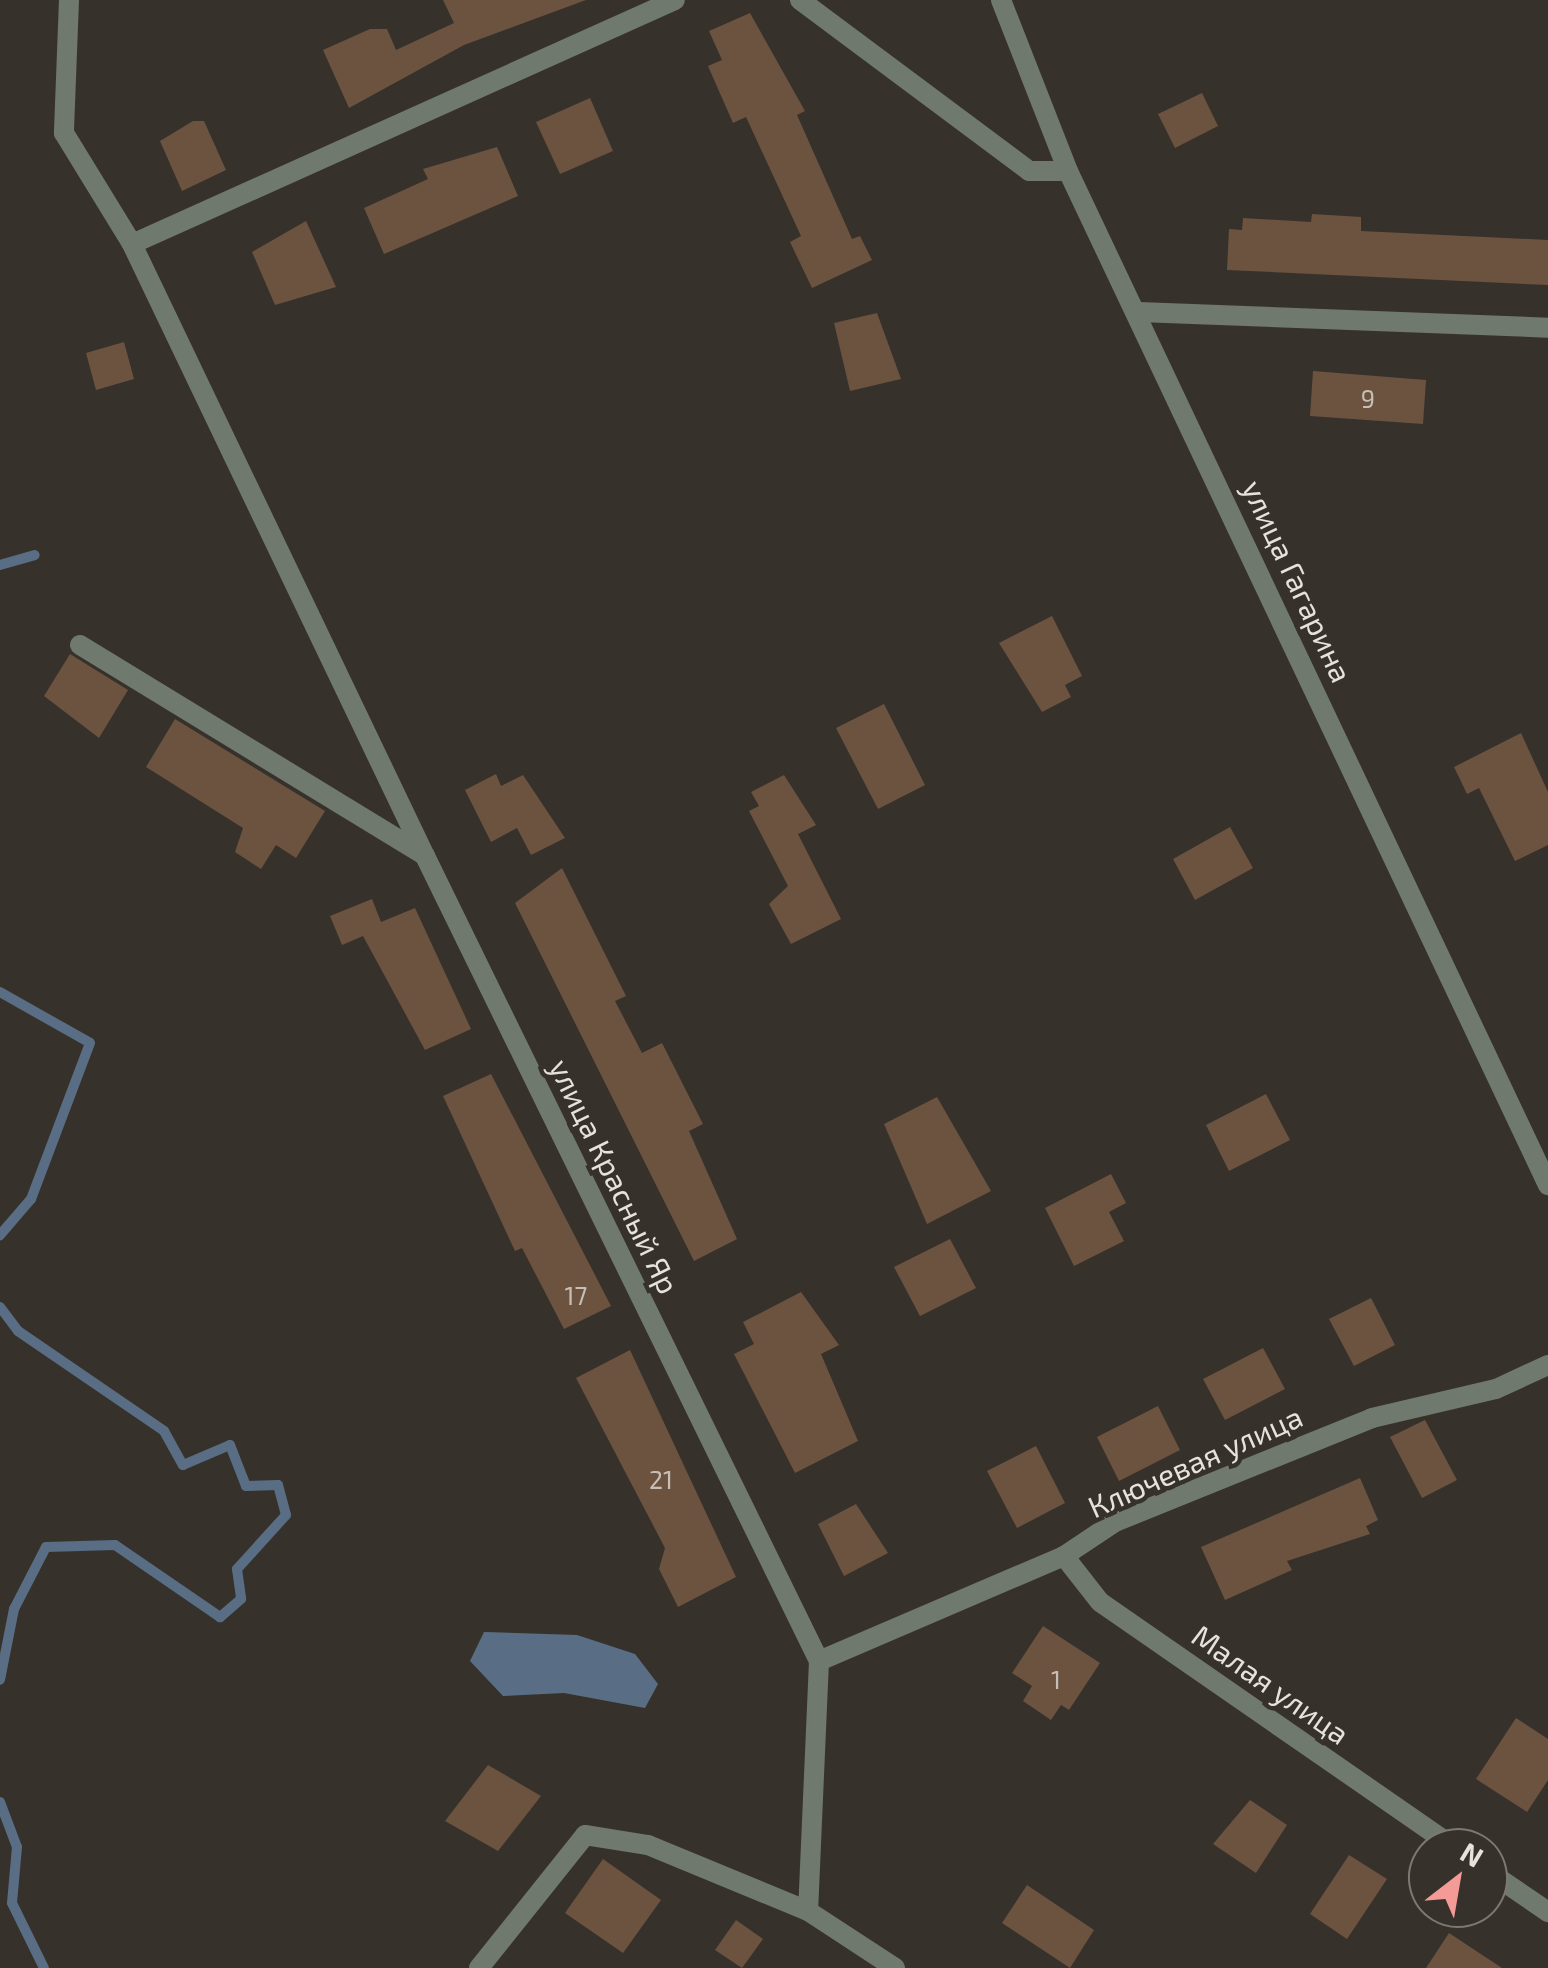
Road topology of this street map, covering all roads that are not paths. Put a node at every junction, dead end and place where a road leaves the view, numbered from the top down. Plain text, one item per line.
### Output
1 (68, 0) edge
2 (675, 0) edge
3 (800, 0) edge
4 (1001, 0) edge
5 (1068, 170) junction
6 (132, 244) junction
7 (1139, 312) junction
8 (1548, 328) edge
9 (80, 645) dead end
10 (425, 856) junction
11 (1548, 1185) edge
12 (1548, 1365) edge
13 (1064, 1556) junction
14 (819, 1661) junction
15 (1426, 1828) edge
16 (1508, 1884) edge
17 (808, 1911) junction
18 (1548, 1912) edge
19 (479, 1968) edge
20 (895, 1968) edge

1 - 6 street, улица Красный Яр
2 - 6 street
3 - 5 street
4 - 5 street, улица Гагарина
5 - 7 street, улица Гагарина
6 - 10 street, улица Красный Яр
7 - 8 street
7 - 11 street, улица Гагарина
9 - 10 street
10 - 14 street, улица Красный Яр
12 - 13 street, Ключевая улица
13 - 14 street, Ключевая улица
13 - 15 street, Малая улица
14 - 17 street, улица Красный Яр
16 - 18 street
17 - 19 street
17 - 20 street

